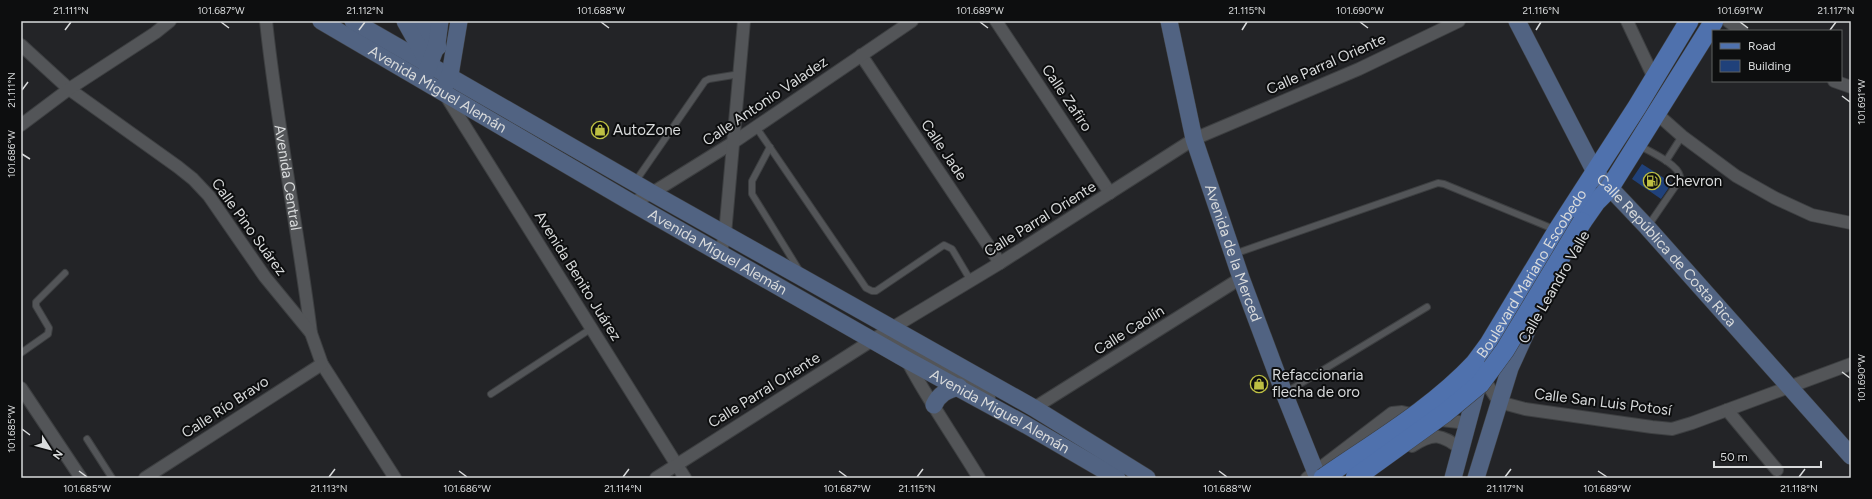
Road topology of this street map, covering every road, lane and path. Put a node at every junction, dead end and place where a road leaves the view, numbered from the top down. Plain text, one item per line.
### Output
1 (170, 21) edge
2 (266, 21) edge
3 (321, 21) edge
4 (353, 21) edge
5 (405, 21) edge
6 (423, 21) edge
7 (440, 21) edge
8 (459, 21) edge
9 (744, 21) edge
10 (912, 21) edge
11 (996, 21) edge
12 (1170, 21) edge
13 (1459, 21) edge
14 (1516, 21) edge
15 (1627, 21) edge
16 (1689, 21) edge
17 (1714, 21) edge
18 (1728, 21) edge
19 (1741, 30) edge
20 (437, 44) junction
21 (21, 46) edge
22 (861, 55) junction
23 (426, 72) junction
24 (740, 74) junction
25 (450, 75) junction
26 (1654, 78) junction
27 (1837, 82) edge
28 (1851, 87) edge
29 (69, 89) junction
30 (443, 91) junction
31 (1656, 113) junction
32 (21, 124) edge
33 (756, 127) junction
34 (1682, 136) junction
35 (1194, 138) junction
36 (734, 142) junction
37 (1637, 144) junction
38 (770, 147) junction
39 (1666, 161) junction
40 (1595, 172) junction
41 (634, 183) junction
42 (1609, 189) junction
43 (652, 193) junction
44 (1110, 193) junction
45 (632, 203) junction
46 (1851, 223) edge
47 (1647, 227) junction
48 (1557, 231) junction
49 (725, 234) junction
50 (721, 252) junction
51 (1234, 254) junction
52 (1000, 263) junction
53 (65, 273) dead end
54 (1241, 278) junction
55 (805, 279) junction
56 (971, 280) junction
57 (1427, 307) dead end
58 (592, 328) junction
59 (311, 333) junction
60 (882, 334) junction
61 (1489, 344) junction
62 (903, 352) junction
63 (21, 353) edge
64 (322, 364) junction
65 (1851, 364) edge
66 (959, 387) junction
67 (1790, 387) junction
68 (21, 388) edge
69 (1284, 393) junction
70 (491, 394) dead end
71 (1001, 402) dead end
72 (1499, 402) junction
73 (934, 405) junction
74 (1034, 408) junction
75 (1727, 410) junction
76 (1467, 423) junction
77 (87, 439) dead end
78 (1460, 449) junction
79 (1851, 456) edge
80 (676, 464) junction
81 (1777, 470) dead end
82 (1316, 477) edge
83 (81, 478) edge
84 (112, 478) edge
85 (145, 478) edge
86 (396, 478) edge
87 (656, 478) edge
88 (685, 478) edge
89 (979, 478) edge
90 (1117, 478) edge
91 (1148, 478) edge
92 (1354, 478) edge
93 (1365, 478) edge
94 (1453, 478) edge
95 (1476, 478) edge

1 - 29 street
2 - 59 street, Avenida Central
3 - 23 main road, Avenida Miguel Alemán
4 - 23 main road, Avenida Miguel Alemán
5 - 23 main road
6 - 20 main road
7 - 20 main road
8 - 25 main road
9 - 24 street
10 - 22 street, Calle Antonio Valadez
11 - 44 street, Calle Zafiro
12 - 35 main road, Avenida de la Merced
13 - 35 street, Calle Parral Oriente
14 - 40 main road, Calle República de Costa Rica
15 - 26 street
16 - 26 main road, Boulevard Mariano Escobedo
17 - 31 main road, Boulevard Mariano Escobedo
18 - 19 street
20 - 23 main road
20 - 25 main road
21 - 29 street, Calle Pino Suárez
22 - 33 street, Calle Antonio Valadez
22 - 52 street, Calle Jade
23 - 25 main road, Avenida Miguel Alemán
23 - 30 main road, Avenida Miguel Alemán
24 - 36 street
24 - 41 lane
25 - 30 main road
25 - 41 main road, Avenida Miguel Alemán
26 - 40 main road, Boulevard Mariano Escobedo
27 - 28 street
29 - 32 street
29 - 59 street, Calle Pino Suárez
30 - 45 main road, Avenida Miguel Alemán
30 - 58 street, Avenida Benito Juárez
31 - 34 street
31 - 37 main road, Boulevard Mariano Escobedo
33 - 36 street, Calle Antonio Valadez
33 - 38 lane
34 - 39 lane
34 - 46 street
35 - 44 street, Calle Parral Oriente
35 - 51 main road, Avenida de la Merced
36 - 43 street, Calle Antonio Valadez
36 - 49 street
37 - 39 lane
37 - 42 main road, Boulevard Mariano Escobedo
38 - 55 lane
38 - 56 lane
39 - 47 lane
40 - 42 main road, Calle República de Costa Rica
40 - 48 main road, Boulevard Mariano Escobedo
41 - 43 main road, Avenida Miguel Alemán
42 - 47 main road, Calle República de Costa Rica
42 - 72 main road, Calle Leandro Valle
42 - 92 main road, Boulevard Mariano Escobedo, bridge
43 - 45 street, Calle Antonio Valadez
43 - 49 main road, Avenida Miguel Alemán
44 - 52 street, Calle Parral Oriente
45 - 50 main road, Avenida Miguel Alemán
47 - 67 main road, Calle República de Costa Rica
48 - 51 lane
48 - 61 main road, Boulevard Mariano Escobedo
49 - 50 street
49 - 55 main road, Avenida Miguel Alemán
50 - 60 main road, Avenida Miguel Alemán
51 - 54 main road, Avenida de la Merced
52 - 56 street, Calle Parral Oriente
53 - 63 lane
54 - 69 main road, Avenida de la Merced
54 - 74 street, Calle Caolín
55 - 60 main road, Avenida Miguel Alemán
56 - 60 street, Calle Parral Oriente
57 - 69 lane
58 - 70 lane
58 - 80 street, Avenida Benito Juárez
59 - 64 street, Calle Pino Suárez
60 - 62 main road, Avenida Miguel Alemán
60 - 74 main road, Avenida Miguel Alemán
60 - 80 street, Calle Parral Oriente
61 - 72 street
61 - 76 main road
61 - 82 main road, Boulevard Mariano Escobedo, bridge
62 - 66 main road, Avenida Miguel Alemán
62 - 71 lane
62 - 73 street
64 - 85 street, Calle Río Bravo
64 - 86 street, Calle Pino Suárez
65 - 67 street, Calle San Luis Potosí
66 - 73 main road
66 - 90 main road, Avenida Miguel Alemán
67 - 75 street, Calle San Luis Potosí
67 - 79 main road, Calle República de Costa Rica
68 - 83 street
69 - 82 main road, Avenida de la Merced
72 - 75 street, Calle San Luis Potosí
72 - 95 main road, Calle Leandro Valle
73 - 89 street
74 - 91 main road, Avenida Miguel Alemán
75 - 81 street
76 - 78 main road
76 - 82 street
77 - 84 lane
78 - 93 street
78 - 94 main road
80 - 87 street, Calle Parral Oriente
80 - 88 street, Avenida Benito Juárez

